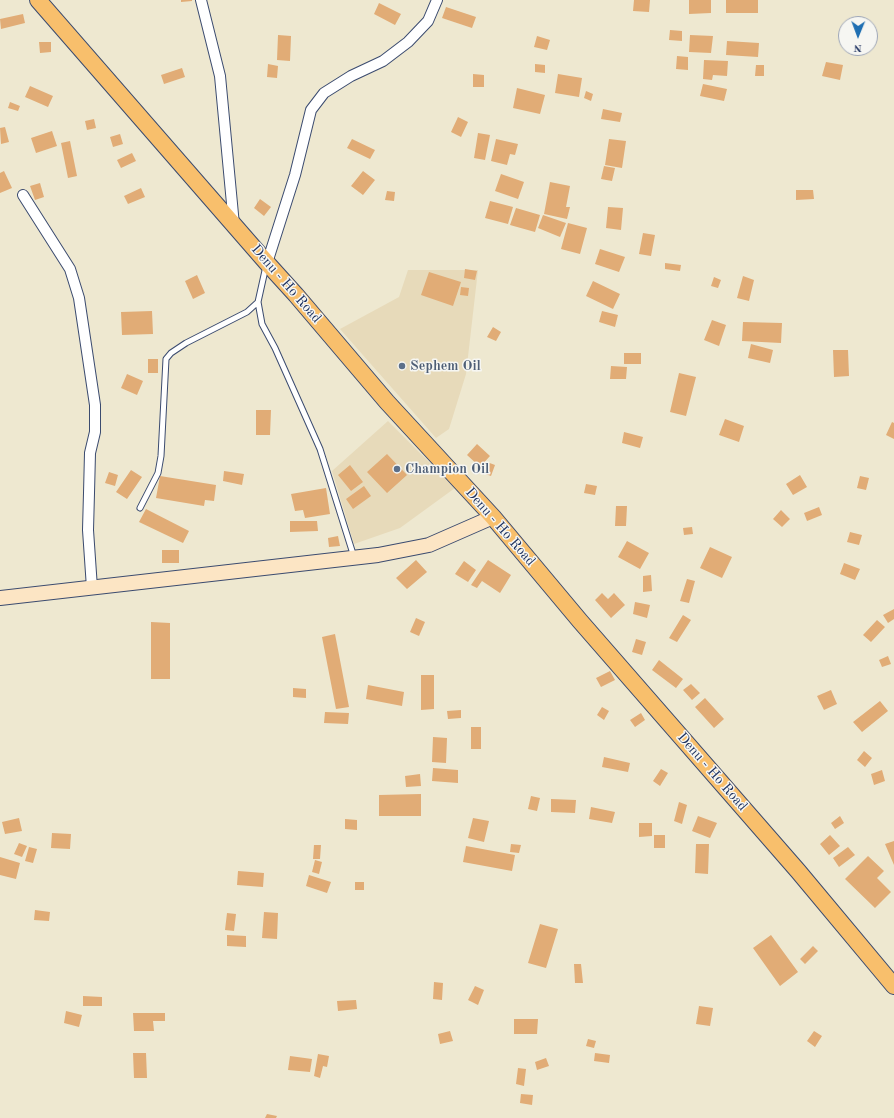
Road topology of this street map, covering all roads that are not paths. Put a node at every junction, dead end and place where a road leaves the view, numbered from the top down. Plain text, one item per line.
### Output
1 (38, 0) edge
2 (201, 0) edge
3 (437, 0) edge
4 (23, 195) dead end
5 (234, 225) junction
6 (267, 263) junction
7 (258, 302) junction
8 (140, 508) dead end
9 (493, 517) junction
10 (354, 558) junction
11 (92, 588) junction
12 (0, 598) edge
13 (894, 986) edge

1 - 5 main road, Denu - Ho Road
2 - 5 street
3 - 6 street
4 - 11 street
5 - 6 main road, Denu - Ho Road
6 - 7 lane
6 - 9 main road, Denu - Ho Road
7 - 8 lane
7 - 10 lane
9 - 10 street
9 - 13 main road, Denu - Ho Road
10 - 11 street
11 - 12 street

